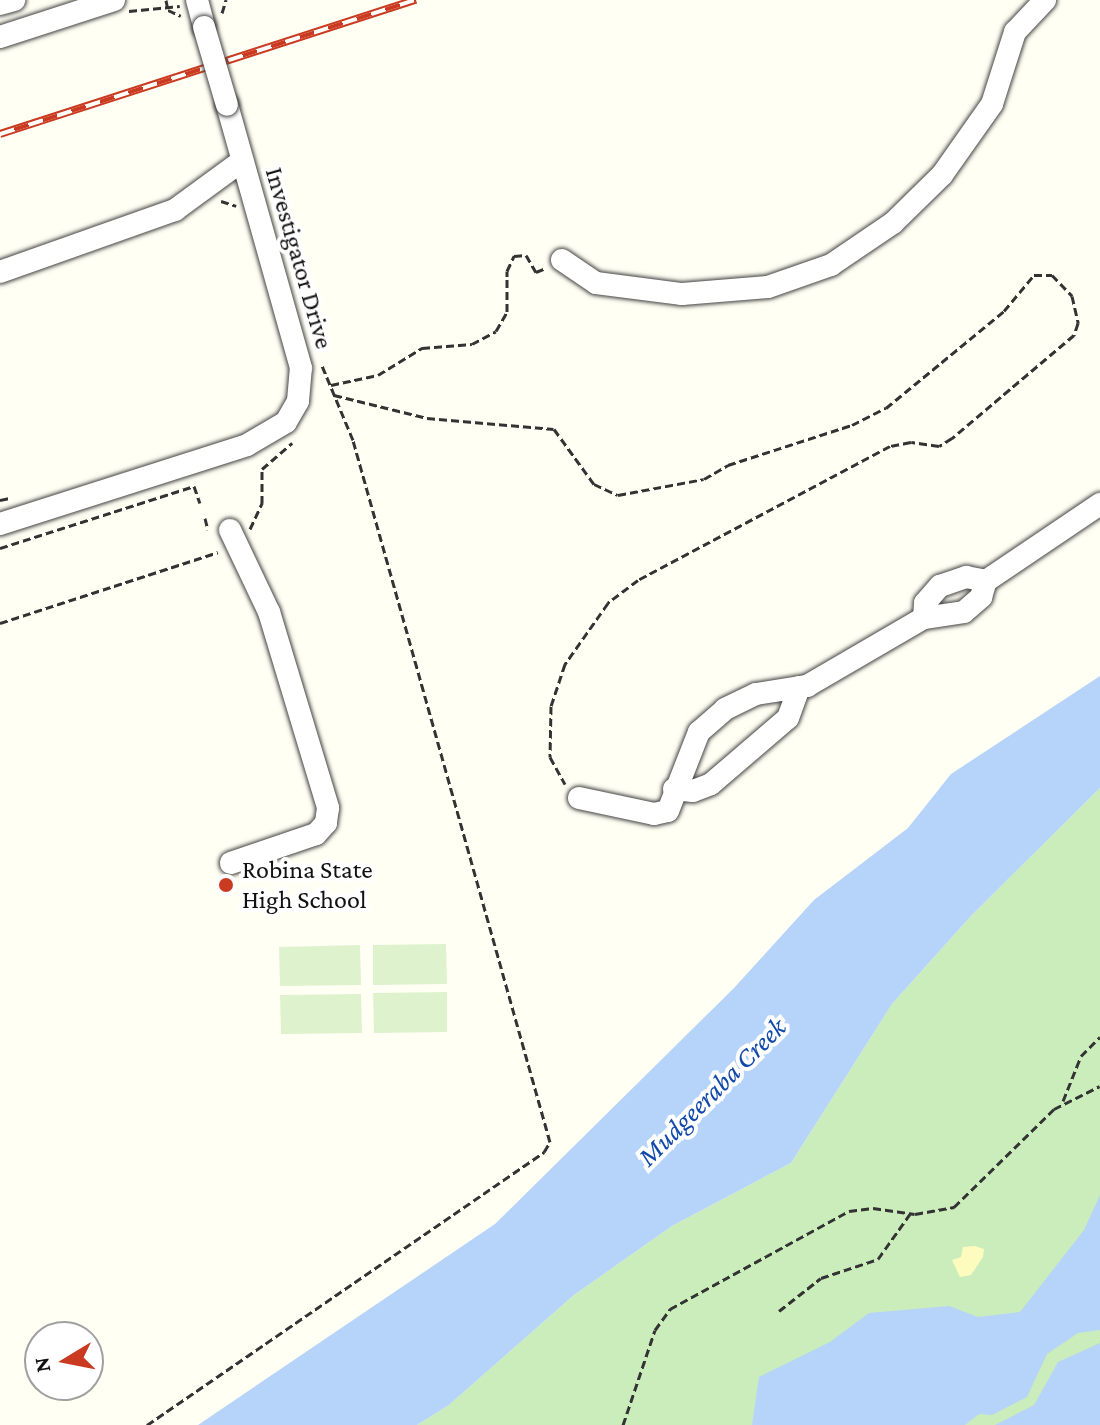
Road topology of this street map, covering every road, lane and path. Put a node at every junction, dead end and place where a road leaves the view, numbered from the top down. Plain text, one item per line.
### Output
1 (14, 0) edge
2 (114, 0) edge
3 (166, 0) edge
4 (197, 0) edge
5 (226, 0) edge
6 (1045, 0) edge
7 (0, 4) edge
8 (168, 10) dead end
9 (213, 26) junction
10 (0, 37) edge
11 (242, 161) junction
12 (206, 189) junction
13 (244, 204) junction
14 (562, 260) joint
15 (0, 272) edge
16 (319, 357) dead end
17 (324, 371) junction
18 (320, 382) dead end
19 (331, 385) junction
20 (334, 395) junction
21 (296, 439) dead end
22 (14, 497) dead end
23 (0, 500) edge
24 (200, 503) dead end
25 (1100, 504) edge
26 (205, 518) dead end
27 (0, 524) edge
28 (220, 541) junction
29 (0, 548) edge
30 (986, 581) junction
31 (924, 618) junction
32 (0, 623) edge
33 (799, 687) junction
34 (674, 789) junction
35 (579, 798) joint
36 (231, 863) dead end
37 (1100, 1037) edge
38 (1100, 1086) edge
39 (1062, 1104) junction
40 (910, 1214) junction
41 (779, 1311) dead end
42 (147, 1425) edge
43 (623, 1425) edge

1 - 7 street
2 - 10 street
3 - 8 path
4 - 9 street, Investigator Drive
5 - 9 path
6 - 14 street
9 - 11 street, Investigator Drive, bridge
11 - 12 street
11 - 13 street, Investigator Drive
12 - 13 street
12 - 15 street
13 - 27 street, Investigator Drive
14 - 19 path
16 - 17 path
17 - 18 path
17 - 19 path
19 - 20 path
20 - 35 path
20 - 42 path
21 - 28 path
22 - 23 path
24 - 29 path
25 - 30 street
26 - 28 path
28 - 32 path
28 - 36 street
30 - 31 street
30 - 31 street
31 - 33 street
33 - 34 street
33 - 34 street
34 - 35 street
37 - 39 path
38 - 39 path
39 - 40 path
40 - 41 path
40 - 43 path

